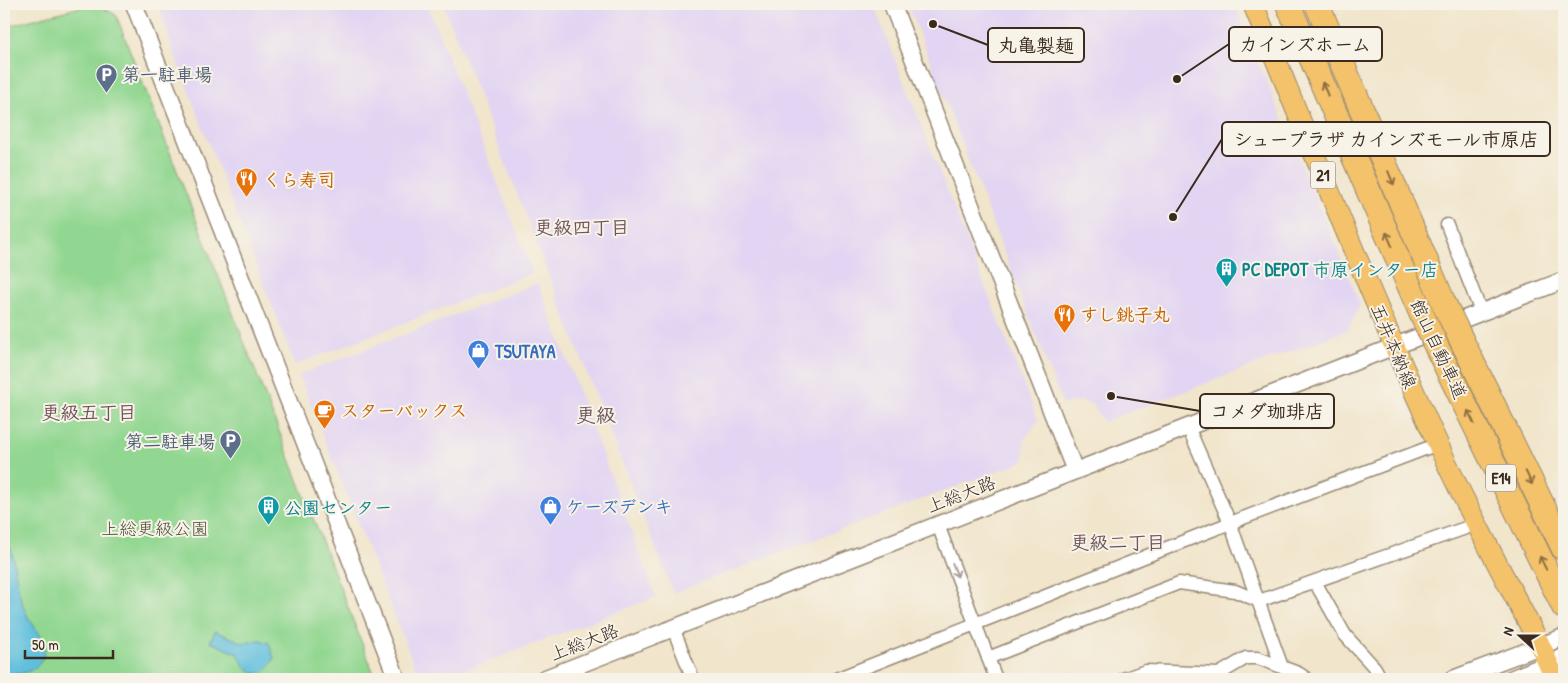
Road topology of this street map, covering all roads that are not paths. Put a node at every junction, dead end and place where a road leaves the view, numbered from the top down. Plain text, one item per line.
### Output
1 (134, 4) edge
2 (892, 4) edge
3 (1254, 4) edge
4 (1288, 4) edge
5 (1317, 4) edge
6 (1447, 225) dead end
7 (1564, 280) edge
8 (1481, 312) junction
9 (1393, 346) junction
10 (1188, 426) junction
11 (1438, 444) junction
12 (1075, 471) junction
13 (938, 524) junction
14 (1230, 524) junction
15 (1477, 524) junction
16 (1564, 550) edge
17 (1315, 582) junction
18 (1259, 601) junction
19 (1564, 607) edge
20 (975, 625) junction
21 (673, 628) junction
22 (1564, 637) edge
23 (988, 658) junction
24 (1552, 662) edge
25 (1282, 667) junction
26 (567, 675) edge
27 (397, 679) edge
28 (543, 679) edge
29 (693, 679) edge
30 (836, 679) edge
31 (996, 679) edge
32 (1123, 679) edge
33 (1307, 679) edge
34 (1382, 679) edge
35 (1454, 679) edge
36 (1511, 679) edge

1 - 27 street
2 - 12 street
3 - 9 main road, 五井本納線 / 21
19 -> 4 highway, 館山自動車道 / E14, bridge
5 -> 16 highway, 館山自動車道 / E14, bridge
6 - 8 street
7 - 8 street, 上総大路
8 - 9 street, 上総大路
9 - 10 street, 上総大路
9 - 11 main road, 五井本納線 / 21
10 - 12 street, 上総大路
10 - 14 street
11 - 14 street
11 - 15 main road, 五井本納線 / 21
12 - 13 street, 上総大路
13 -> 20 street
13 - 21 street, 上総大路
14 - 18 street
14 - 20 street
15 - 17 street
15 - 24 main road, 五井本納線 / 21
17 - 18 street
17 - 34 street
18 - 23 street
18 - 25 street
20 - 23 street
20 - 30 street
21 - 26 street, 上総大路
21 - 29 street
22 - 24 street
23 - 31 street
24 - 35 street
24 - 36 street
25 - 32 street
25 - 33 street
26 - 28 street, 上総大路

